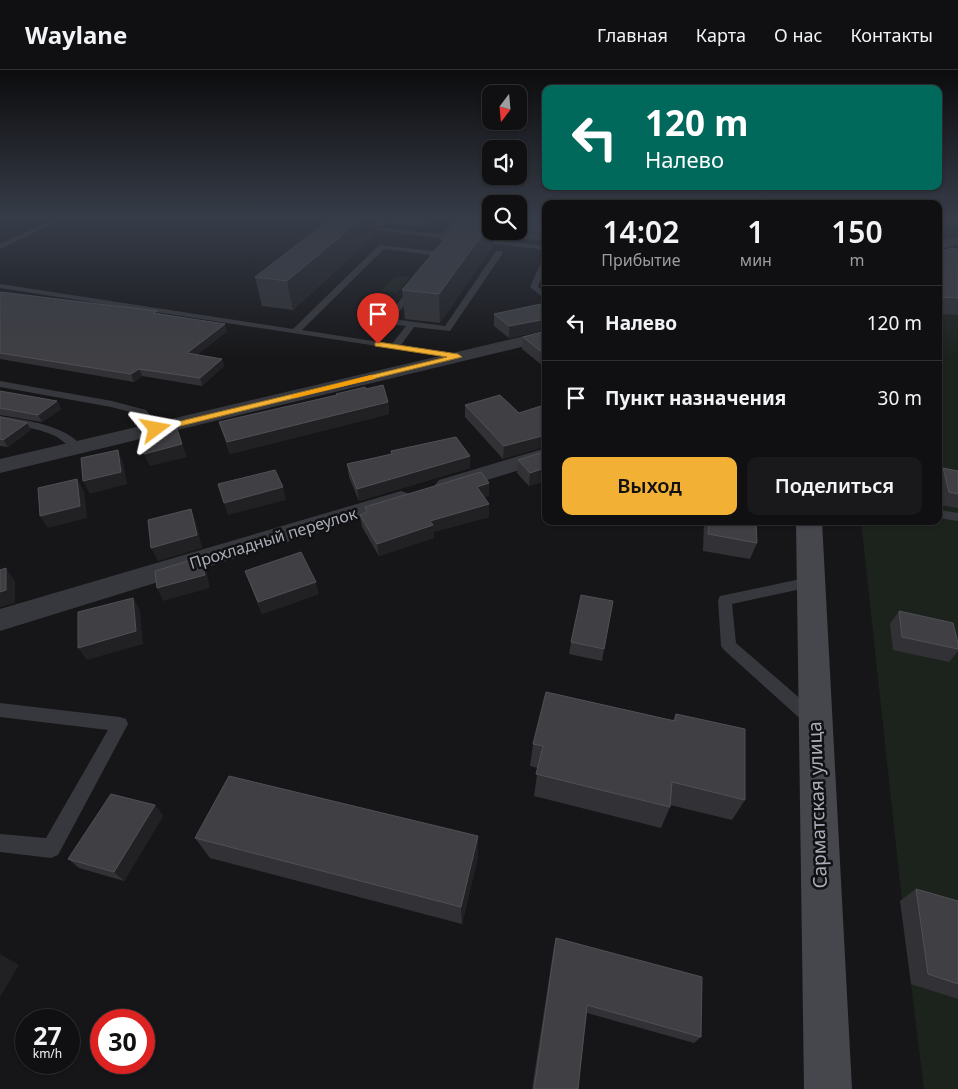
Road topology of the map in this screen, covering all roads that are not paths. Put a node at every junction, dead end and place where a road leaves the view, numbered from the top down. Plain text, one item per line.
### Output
1 (364, 265) edge
2 (435, 265) edge
3 (492, 265) edge
4 (431, 269) edge
5 (542, 269) edge
6 (424, 276) edge
7 (0, 286) edge
8 (542, 294) edge
9 (412, 324) junction
10 (296, 331) junction
11 (542, 337) edge
12 (395, 347) junction
13 (458, 357) junction
14 (0, 384) edge
15 (0, 419) edge
16 (156, 429) junction
17 (78, 448) junction
18 (542, 456) edge
19 (0, 466) edge
20 (942, 514) edge
21 (958, 517) edge
22 (809, 525) edge
23 (810, 582) junction
24 (0, 620) edge
25 (0, 710) edge
26 (814, 721) junction
27 (0, 843) edge
28 (828, 1089) edge

1 - 10 lane
2 - 4 lane
3 - 9 lane
5 - 8 lane
6 - 9 lane
7 - 10 lane
9 - 12 lane
10 - 12 lane
11 - 13 street
12 - 13 lane
13 - 16 street
14 - 16 lane
15 - 17 lane
16 - 17 street
17 - 19 street
18 - 24 street, Прохладный переулок
20 - 21 lane
22 - 23 main road, Сарматская улица
23 - 26 main road, Сарматская улица
23 - 26 lane
25 - 27 lane
26 - 28 main road, Сарматская улица

